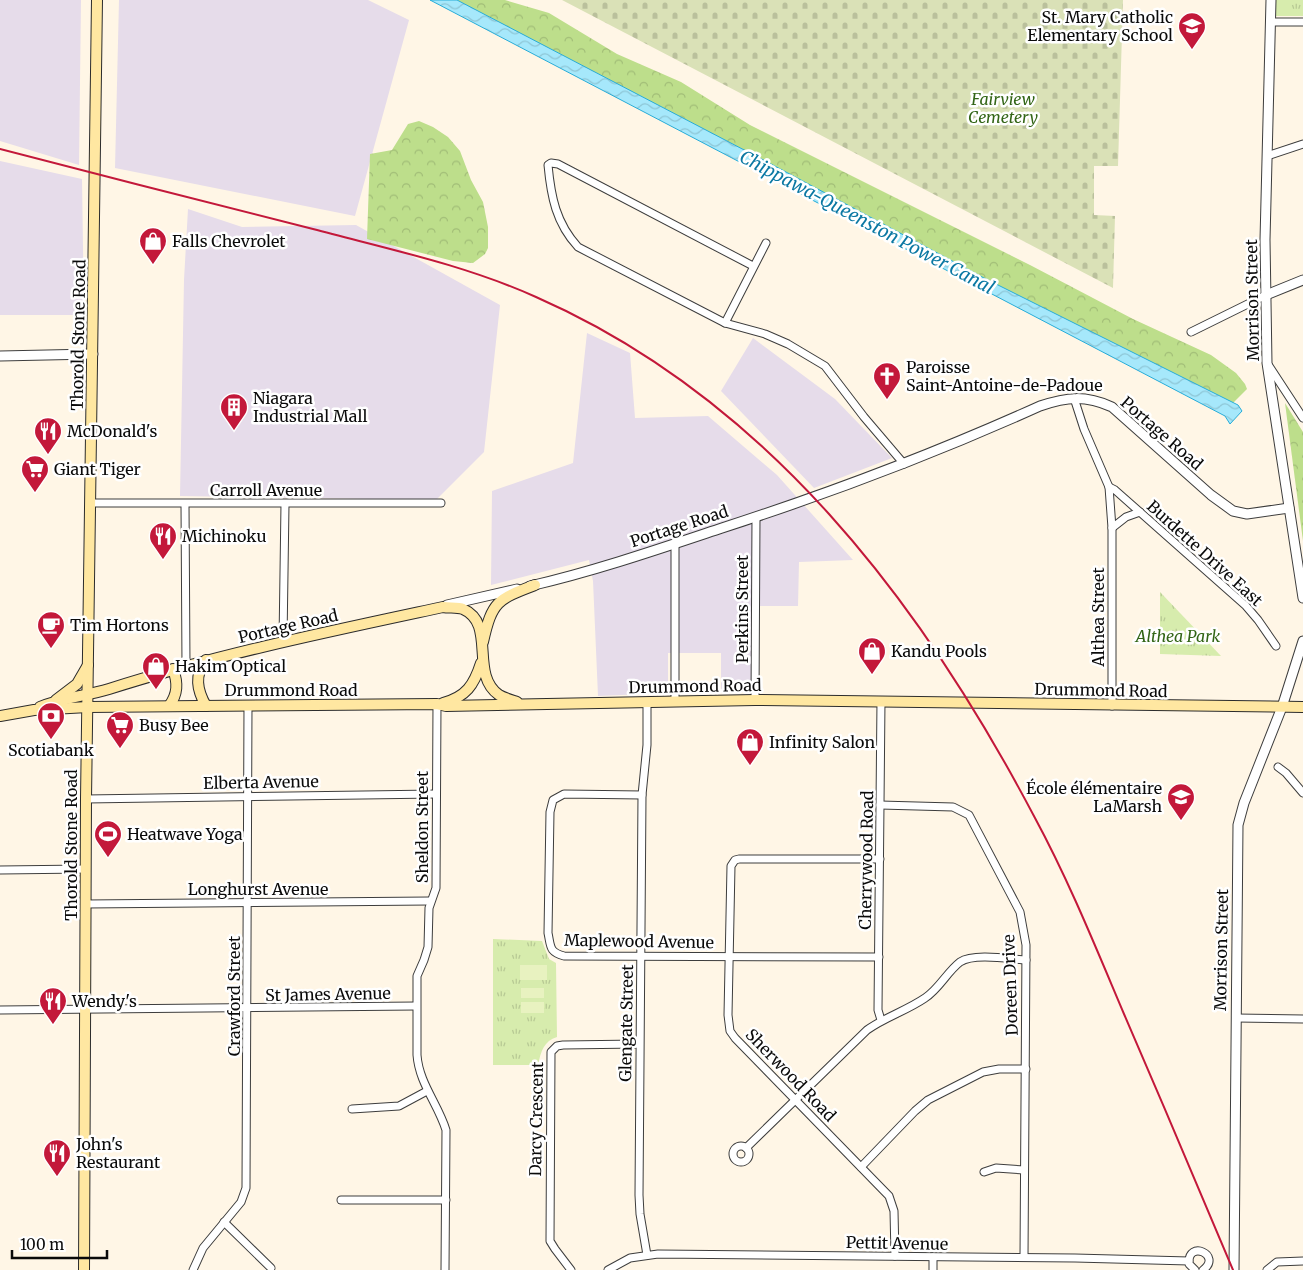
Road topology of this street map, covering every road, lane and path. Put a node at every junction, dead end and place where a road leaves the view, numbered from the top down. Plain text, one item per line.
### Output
1 (98, 0) edge
2 (1271, 0) edge
3 (1270, 22) junction
4 (1303, 22) edge
5 (1303, 144) edge
6 (1267, 156) junction
7 (766, 243) dead end
8 (754, 266) junction
9 (1303, 280) edge
10 (1266, 295) junction
11 (725, 324) junction
12 (1191, 332) dead end
13 (93, 354) junction
14 (0, 356) edge
15 (1267, 363) junction
16 (1074, 398) junction
17 (1303, 418) edge
18 (904, 464) junction
19 (1109, 487) junction
20 (91, 503) junction
21 (441, 503) dead end
22 (185, 504) junction
23 (285, 504) junction
24 (1289, 508) junction
25 (1140, 512) junction
26 (756, 517) junction
27 (1112, 528) junction
28 (675, 544) junction
29 (535, 585) junction
30 (1303, 598) edge
31 (443, 607) junction
32 (283, 641) junction
33 (1303, 641) edge
34 (483, 642) junction
35 (1276, 646) dead end
36 (206, 660) junction
37 (482, 660) junction
38 (88, 664) junction
39 (186, 665) junction
40 (173, 669) junction
41 (88, 695) junction
42 (755, 700) junction
43 (55, 701) junction
44 (882, 701) junction
45 (648, 702) junction
46 (675, 702) junction
47 (436, 704) junction
48 (523, 704) junction
49 (248, 705) junction
50 (169, 706) junction
51 (206, 706) junction
52 (1112, 706) junction
53 (88, 707) junction
54 (1282, 707) junction
55 (1303, 707) edge
56 (34, 710) junction
57 (0, 716) edge
58 (1278, 767) dead end
59 (1303, 793) edge
60 (436, 794) junction
61 (642, 795) junction
62 (248, 796) junction
63 (86, 799) junction
64 (880, 805) junction
65 (880, 859) junction
66 (0, 870) edge
67 (86, 870) junction
68 (430, 901) junction
69 (248, 903) junction
70 (86, 904) junction
71 (640, 955) junction
72 (729, 956) junction
73 (879, 956) junction
74 (1026, 960) junction
75 (416, 1006) junction
76 (247, 1008) junction
77 (0, 1010) edge
78 (85, 1010) junction
79 (1236, 1018) junction
80 (1303, 1019) edge
81 (881, 1020) junction
82 (639, 1044) junction
83 (1026, 1069) junction
84 (427, 1091) junction
85 (796, 1100) junction
86 (352, 1109) dead end
87 (746, 1148) dead end
88 (861, 1167) junction
89 (1024, 1170) junction
90 (984, 1172) dead end
91 (341, 1200) dead end
92 (446, 1200) junction
93 (224, 1222) junction
94 (647, 1255) junction
95 (895, 1256) junction
96 (933, 1257) junction
97 (1024, 1257) junction
98 (1303, 1260) edge
99 (1189, 1261) junction
100 (271, 1268) dead end
101 (84, 1270) edge
102 (193, 1270) edge
103 (445, 1270) edge
104 (571, 1270) edge
105 (608, 1270) edge
106 (932, 1270) edge
107 (1195, 1270) edge
108 (1203, 1270) edge
109 (1234, 1270) edge
110 (1267, 1270) edge

1 - 13 main road, Thorold Stone Road
2 - 3 street, Morrison Street
3 - 4 street
3 - 6 street, Morrison Street
5 - 6 street
6 - 10 street, Morrison Street
7 - 8 street
8 - 11 street
8 - 11 street
9 - 10 street
10 - 12 street
10 - 15 street, Morrison Street
11 - 18 street
13 - 14 street
13 - 20 main road, Thorold Stone Road
15 - 17 street
15 - 24 street, Morrison Street
16 - 18 street, Portage Road
16 - 19 street, Althea Street
16 - 24 street, Portage Road
18 - 26 street, Portage Road
19 - 25 street, Burdette Drive East
19 - 27 street, Althea Street
20 - 22 street, Carroll Avenue
20 - 38 main road, Thorold Stone Road
21 - 23 street, Carroll Avenue
22 - 23 street, Carroll Avenue
22 - 39 street
23 - 32 street
24 - 30 street, Morrison Street
25 - 27 street
25 - 35 street, Burdette Drive East
26 - 28 street, Portage Road
26 - 42 street, Perkins Street
27 - 52 street, Althea Street
28 - 29 street, Portage Road
28 - 46 street
29 - 31 street, Portage Road
29 - 34 main road
31 - 32 main road, Portage Road
31 - 34 main road
32 - 36 main road, Portage Road
33 - 54 street, Morrison Street
34 - 37 main road
36 - 39 main road, Portage Road
36 - 51 main road
37 - 47 main road
37 - 48 main road
38 - 41 main road, Thorold Stone Road
38 - 43 main road
39 - 40 main road, Portage Road
40 - 41 main road, Portage Road
40 - 50 main road
41 - 43 main road, Portage Road
41 - 53 main road, Thorold Stone Road
42 - 44 main road, Drummond Road
42 - 46 main road, Drummond Road
43 - 56 main road, Portage Road
44 - 52 main road, Drummond Road
44 - 64 street, Cherrywood Road
45 - 46 main road, Drummond Road
45 - 48 main road, Drummond Road
45 - 61 street, Glengate Street
47 - 48 main road, Drummond Road
47 - 49 main road, Drummond Road
47 - 60 street, Sheldon Street
49 - 51 main road, Drummond Road
49 - 62 street, Crawford Street
50 - 51 main road, Drummond Road
50 - 53 main road, Drummond Road
52 - 54 main road, Drummond Road
53 - 56 main road, Portage Road
53 - 63 main road, Thorold Stone Road
54 - 55 main road, Drummond Road
54 - 79 street, Morrison Street
56 - 57 main road, Portage Road
58 - 59 street
60 - 62 street, Elberta Avenue
60 - 68 street, Sheldon Street
61 - 71 street, Glengate Street
61 - 71 street, Maplewood Avenue
62 - 63 street, Elberta Avenue
62 - 69 street, Crawford Street
63 - 67 main road, Thorold Stone Road
64 - 65 street, Cherrywood Road
64 - 74 street, Doreen Drive
65 - 72 street, Sherwood Road
65 - 73 street, Cherrywood Road
66 - 67 street
67 - 70 main road, Thorold Stone Road
68 - 69 street, Longhurst Avenue
68 - 75 street, Sheldon Street
69 - 70 street, Longhurst Avenue
69 - 76 street, Crawford Street
70 - 78 main road, Thorold Stone Road
71 - 72 street, Maplewood Avenue
71 - 82 street, Glengate Street
72 - 73 street, Maplewood Avenue
72 - 85 street, Sherwood Road
73 - 81 street, Cherrywood Road
74 - 81 street
74 - 83 street, Doreen Drive
75 - 76 street, St James Avenue
75 - 84 street, Sheldon Street
76 - 78 street, St James Avenue
76 - 93 street, Crawford Street
77 - 78 street, St James Avenue
78 - 101 main road, Thorold Stone Road
79 - 80 street
79 - 109 street, Morrison Street
81 - 85 street
82 - 94 street, Glengate Street
82 - 104 street, Darcy Crescent
83 - 88 street
83 - 89 street, Doreen Drive
84 - 86 street
84 - 92 street, Sheldon Street
85 - 87 street
85 - 88 street, Sherwood Road
88 - 95 street, Sherwood Road
89 - 90 street
89 - 97 street, Doreen Drive
91 - 92 street
92 - 103 street, Sheldon Street
93 - 100 street
93 - 102 street, Crawford Street
94 - 95 street, Pettit Avenue
94 - 105 street, Pettit Avenue
95 - 96 street, Pettit Avenue
96 - 97 street, Pettit Avenue
96 - 106 street
97 - 99 street, Pettit Avenue
98 - 110 street
99 - 107 street
99 - 108 street, Pettit Avenue

